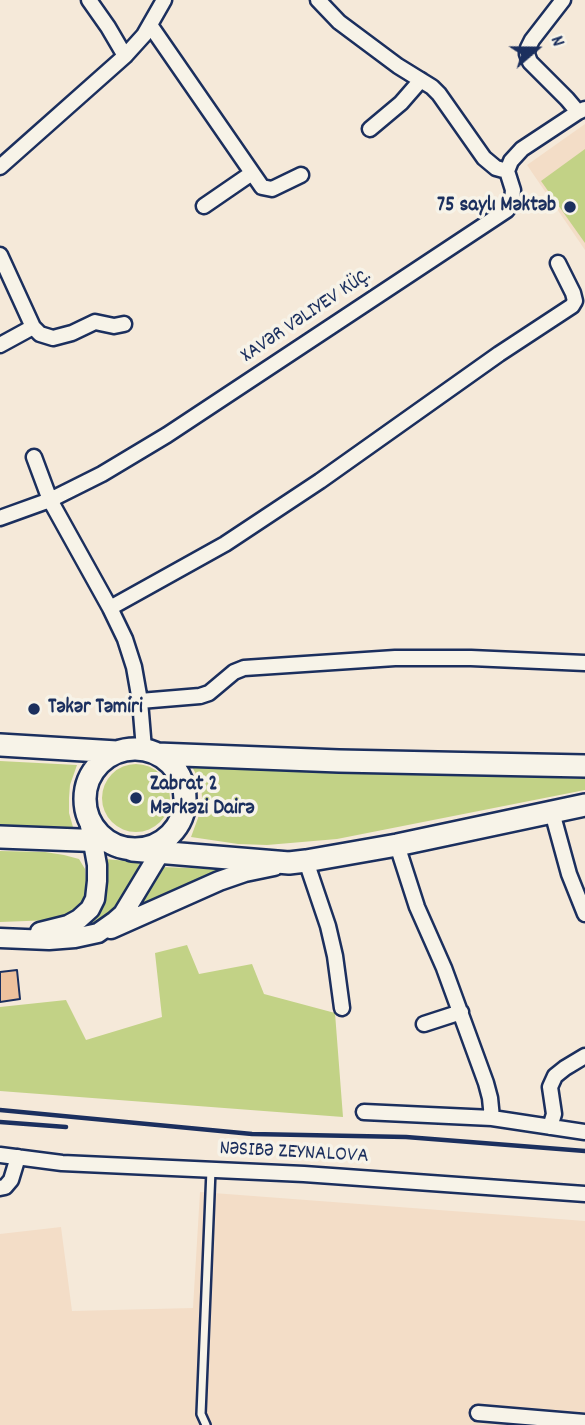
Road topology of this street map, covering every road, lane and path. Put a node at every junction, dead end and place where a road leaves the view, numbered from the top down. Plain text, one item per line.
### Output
1 (89, 0) edge
2 (164, 0) edge
3 (318, 0) edge
4 (563, 0) edge
5 (150, 25) junction
6 (125, 57) junction
7 (421, 80) junction
8 (581, 110) edge
9 (370, 129) dead end
10 (0, 167) edge
11 (507, 171) junction
12 (252, 173) junction
13 (301, 175) dead end
14 (204, 206) dead end
15 (0, 255) edge
16 (558, 263) dead end
17 (124, 324) dead end
18 (33, 327) junction
19 (0, 345) edge
20 (34, 457) dead end
21 (50, 500) junction
22 (0, 519) edge
23 (110, 608) junction
24 (585, 663) edge
25 (140, 701) junction
26 (0, 745) edge
27 (117, 752) junction
28 (150, 752) junction
29 (585, 766) edge
30 (585, 805) edge
31 (552, 811) junction
32 (0, 837) edge
33 (99, 841) junction
34 (164, 844) junction
35 (397, 845) junction
36 (297, 862) junction
37 (585, 914) edge
38 (98, 933) junction
39 (3, 938) edge
40 (342, 1008) dead end
41 (461, 1012) junction
42 (424, 1024) dead end
43 (585, 1056) edge
44 (364, 1112) dead end
45 (492, 1118) junction
46 (550, 1127) junction
47 (585, 1132) edge
48 (0, 1155) edge
49 (18, 1157) junction
50 (211, 1170) junction
51 (0, 1188) edge
52 (585, 1194) edge
53 (478, 1413) dead end
54 (585, 1422) edge
55 (206, 1425) edge

1 - 6 street
2 - 5 street
3 - 7 street
4 - 8 street
5 - 6 street
5 - 12 street
6 - 10 street
7 - 9 street
7 - 11 street
8 - 11 street
11 - 21 street, XAVƏR VƏLIYEV KÜÇ.
12 - 13 street
12 - 14 street
15 - 18 street
16 - 23 street
17 - 18 street
18 - 19 street
20 - 21 street
21 - 22 street, XAVƏR VƏLIYEV KÜÇ.
21 - 23 street
23 - 25 street
24 - 25 street
25 - 28 street
26 - 27 main road
27 - 28 main road
27 - 33 main road
28 - 29 main road
28 - 34 main road
30 - 31 main road
31 - 35 main road
31 - 37 street
32 - 33 main road
33 - 34 main road
33 - 39 street
34 - 36 main road
34 - 38 street
35 - 36 main road
35 - 41 street
36 - 38 street
36 - 40 street
38 - 39 street
41 - 42 street
41 - 45 street
43 - 46 street
44 - 45 street
45 - 46 street
46 - 47 street
48 - 49 street, NƏSIBƏ ZEYNALOVA
49 - 50 street, NƏSIBƏ ZEYNALOVA
49 - 51 street
50 - 52 street, NƏSIBƏ ZEYNALOVA
50 - 55 lane
53 - 54 street

